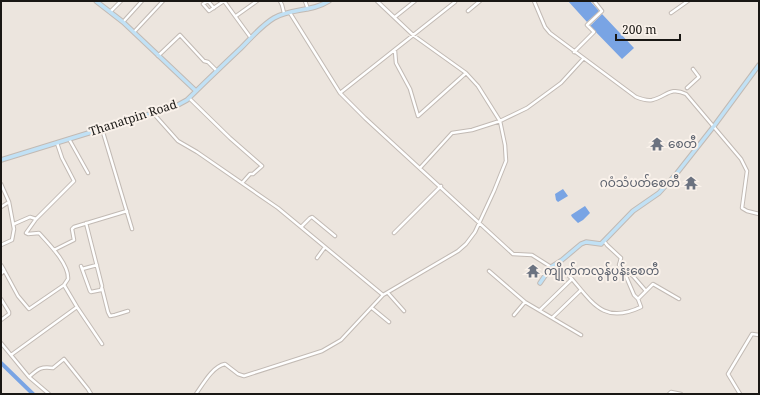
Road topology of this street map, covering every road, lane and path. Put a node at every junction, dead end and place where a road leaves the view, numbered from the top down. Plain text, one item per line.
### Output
1 (96, 1) edge
2 (142, 1) edge
3 (163, 1) edge
4 (224, 1) edge
5 (257, 1) edge
6 (280, 1) edge
7 (304, 1) edge
8 (329, 1) edge
9 (377, 1) edge
10 (415, 1) edge
11 (480, 1) edge
12 (534, 1) edge
13 (594, 1) edge
14 (688, 1) edge
15 (119, 2) edge
16 (455, 2) dead end
17 (214, 8) dead end
18 (308, 9) junction
19 (468, 11) dead end
20 (110, 12) junction
21 (284, 13) junction
22 (290, 13) junction
23 (671, 13) dead end
24 (236, 16) junction
25 (395, 17) junction
26 (123, 22) junction
27 (134, 32) junction
28 (413, 35) junction
29 (251, 38) junction
30 (395, 50) junction
31 (574, 52) junction
32 (158, 56) junction
33 (583, 58) junction
34 (759, 65) edge
35 (693, 69) dead end
36 (217, 71) junction
37 (466, 74) junction
38 (196, 91) junction
39 (340, 93) junction
40 (686, 94) junction
41 (189, 98) junction
42 (153, 113) junction
43 (500, 121) junction
44 (714, 126) junction
45 (102, 129) junction
46 (69, 139) junction
47 (57, 143) junction
48 (1, 160) edge
49 (420, 168) junction
50 (88, 173) dead end
51 (242, 183) junction
52 (1, 184) edge
53 (441, 186) junction
54 (10, 202) junction
55 (1, 207) edge
56 (127, 212) junction
57 (759, 214) edge
58 (36, 219) junction
59 (480, 222) junction
60 (86, 223) junction
61 (14, 224) junction
62 (301, 227) junction
63 (132, 229) dead end
64 (394, 233) dead end
65 (335, 236) dead end
66 (604, 241) junction
67 (1, 245) edge
68 (325, 247) junction
69 (54, 250) junction
70 (318, 258) dead end
71 (556, 263) junction
72 (1, 265) edge
73 (81, 266) dead end
74 (97, 266) junction
75 (551, 267) junction
76 (82, 269) junction
77 (4, 270) junction
78 (489, 271) dead end
79 (1, 274) edge
80 (625, 274) junction
81 (572, 279) junction
82 (540, 283) dead end
83 (64, 285) junction
84 (102, 288) junction
85 (581, 290) junction
86 (646, 291) junction
87 (388, 293) junction
88 (384, 295) junction
89 (1, 299) edge
90 (638, 299) junction
91 (679, 299) dead end
92 (525, 302) junction
93 (77, 307) junction
94 (372, 308) junction
95 (540, 310) junction
96 (128, 311) dead end
97 (404, 311) dead end
98 (514, 315) dead end
99 (552, 318) junction
100 (1, 320) edge
101 (388, 322) dead end
102 (581, 335) dead end
103 (759, 335) edge
104 (1, 343) edge
105 (102, 344) dead end
106 (11, 355) junction
107 (29, 377) junction
108 (49, 394) edge
109 (91, 394) edge
110 (196, 394) edge
111 (669, 394) edge
112 (681, 394) edge
113 (740, 394) edge

1 - 20 street
2 - 26 street
3 - 27 street
4 - 17 street
4 - 24 street
5 - 24 street
6 - 21 street
7 - 18 street
8 - 18 street
9 - 25 street
10 - 25 street
11 - 19 street
12 - 31 street
13 - 31 street
14 - 23 street
15 - 20 street
16 - 28 street
18 - 22 street
20 - 26 street
21 - 22 street
21 - 29 street, Thanatpin Road
22 - 39 street
24 - 29 street
25 - 28 street
26 - 27 street
27 - 32 street
28 - 30 street
28 - 37 street
29 - 36 street, Thanatpin Road
30 - 37 street
30 - 39 street
31 - 33 street
32 - 36 street
32 - 38 street
33 - 40 street
33 - 43 street
34 - 44 street
35 - 40 street
36 - 38 street, Thanatpin Road
37 - 43 street
38 - 41 street, Thanatpin Road
39 - 49 street
40 - 44 street
41 - 42 street, Thanatpin Road
41 - 51 street
42 - 45 street, Thanatpin Road
42 - 51 street
43 - 49 street
43 - 59 street
44 - 57 street
44 - 66 street
45 - 46 street, Thanatpin Road
45 - 56 street
46 - 47 street, Thanatpin Road
46 - 50 street
47 - 48 street, Thanatpin Road
47 - 58 street
49 - 53 street
51 - 62 street
52 - 54 street
53 - 59 street
53 - 64 street
54 - 55 street
54 - 61 street
56 - 60 street
56 - 63 street
58 - 61 street
58 - 69 street
59 - 75 street
59 - 87 street
60 - 69 street
60 - 74 street
61 - 67 street
62 - 65 street
62 - 68 street
66 - 71 street
66 - 80 street
68 - 70 street
68 - 88 street
69 - 83 street
71 - 75 street
71 - 81 street
72 - 77 street
73 - 76 street
74 - 76 street
74 - 84 street
75 - 82 street
76 - 84 street
77 - 79 street
77 - 83 street
78 - 92 street
80 - 86 street
80 - 90 street
81 - 85 street
81 - 95 street
83 - 93 street
84 - 96 street
85 - 90 street
85 - 99 street
86 - 90 street
86 - 91 street
87 - 88 street
87 - 97 street
88 - 94 street
89 - 100 street
92 - 95 street
92 - 98 street
93 - 105 street
93 - 106 street
94 - 101 street
94 - 110 street
95 - 99 street
99 - 102 street
103 - 113 street
104 - 106 street
106 - 107 street
107 - 108 street
107 - 109 street
111 - 112 street

